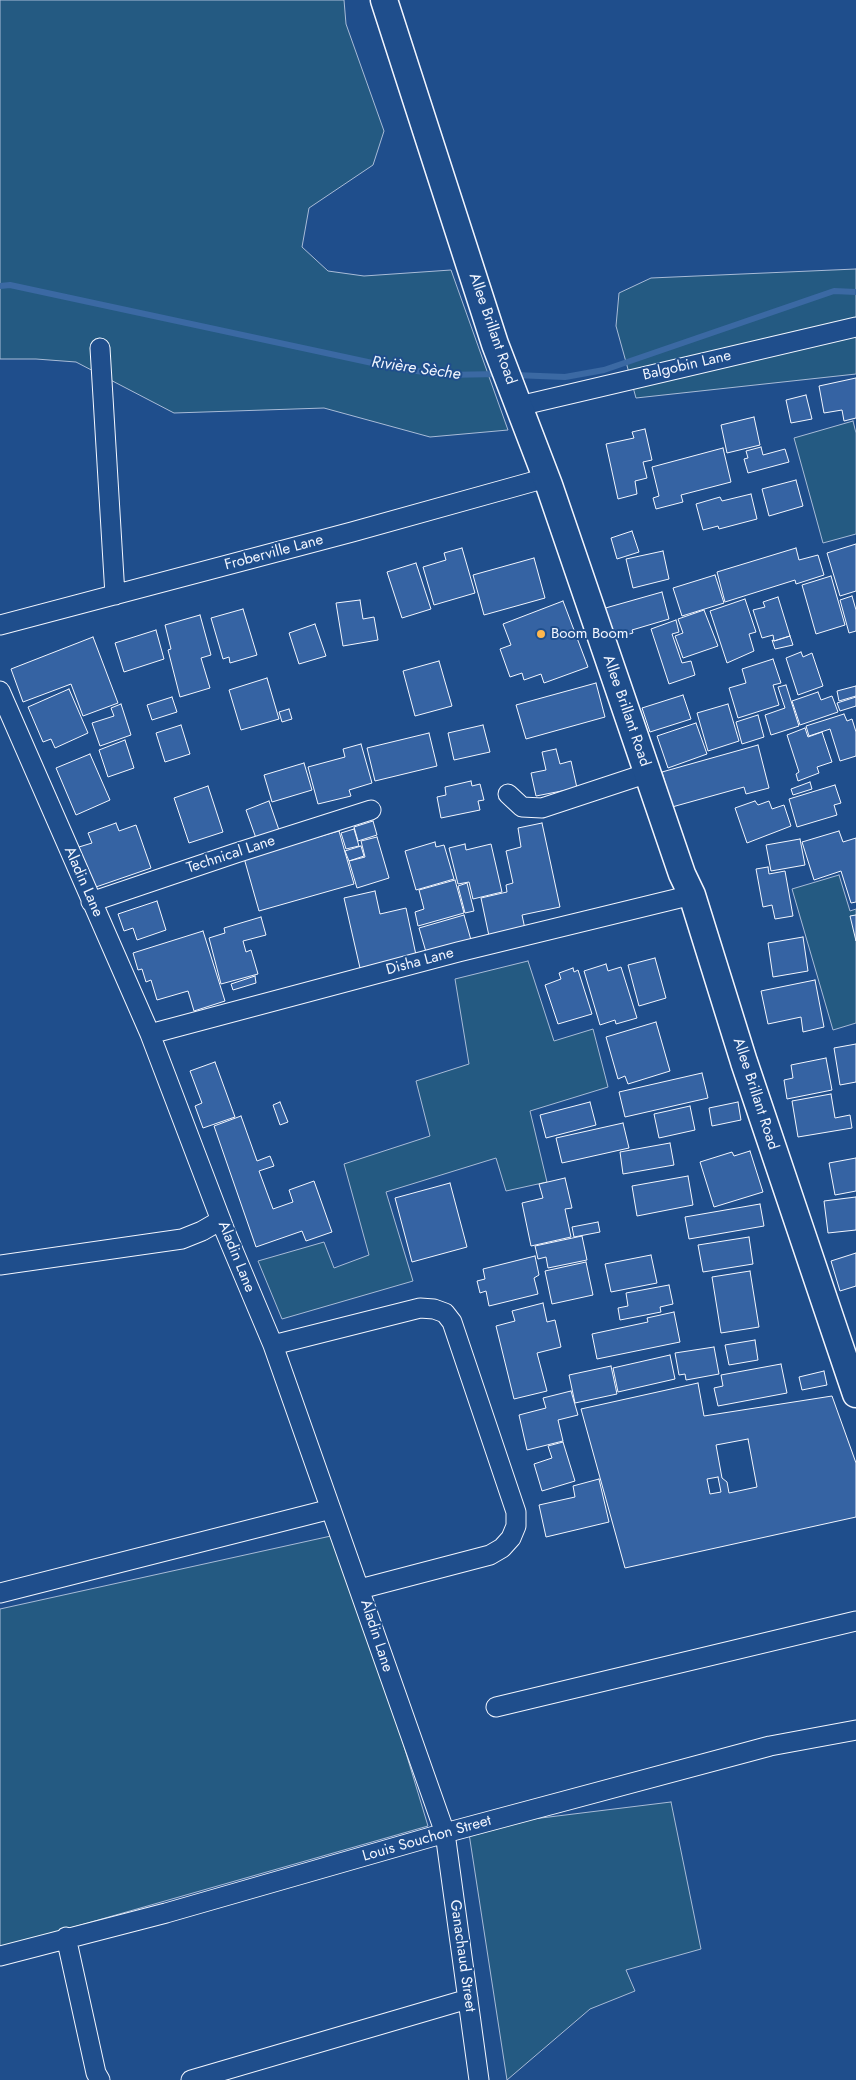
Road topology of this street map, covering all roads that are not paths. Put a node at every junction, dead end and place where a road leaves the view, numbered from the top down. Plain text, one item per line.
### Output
1 (384, 0) edge
2 (856, 327) edge
3 (100, 348) dead end
4 (518, 402) junction
5 (546, 478) junction
6 (115, 595) junction
7 (0, 625) edge
8 (0, 690) edge
9 (648, 773) junction
10 (508, 794) dead end
11 (371, 810) dead end
12 (692, 895) junction
13 (92, 902) junction
14 (150, 1034) junction
15 (221, 1220) junction
16 (0, 1265) edge
17 (273, 1346) junction
18 (856, 1394) edge
19 (331, 1509) junction
20 (360, 1589) junction
21 (0, 1593) edge
22 (856, 1621) edge
23 (496, 1707) dead end
24 (856, 1730) edge
25 (445, 1833) junction
26 (66, 1937) junction
27 (0, 1956) edge
28 (468, 1999) junction
29 (100, 2080) edge
30 (191, 2080) edge
31 (479, 2080) edge

1 - 4 main road, Allee Brillant Road
2 - 4 street, Balgobin Lane
3 - 6 street
4 - 5 main road, Allee Brillant Road
5 - 6 street, Froberville Lane
5 - 9 main road, Allee Brillant Road
6 - 7 street, Froberville Lane
8 - 13 street, Aladin Lane
9 - 10 street
9 - 12 main road, Allee Brillant Road
11 - 13 street, Technical Lane
12 - 14 street, Disha Lane
12 - 18 main road, Allee Brillant Road
13 - 14 street, Aladin Lane
14 - 15 street, Aladin Lane
15 - 16 street
15 - 17 street, Aladin Lane
17 - 19 street, Aladin Lane
17 - 20 street
19 - 20 street, Aladin Lane
19 - 21 street
20 - 25 street, Aladin Lane
22 - 23 street
24 - 25 street, Louis Souchon Street
25 - 26 street, Louis Souchon Street
25 - 28 street, Ganachaud Street
26 - 27 street, Louis Souchon Street
26 - 29 street
28 - 30 street
28 - 31 street, Ganachaud Street

